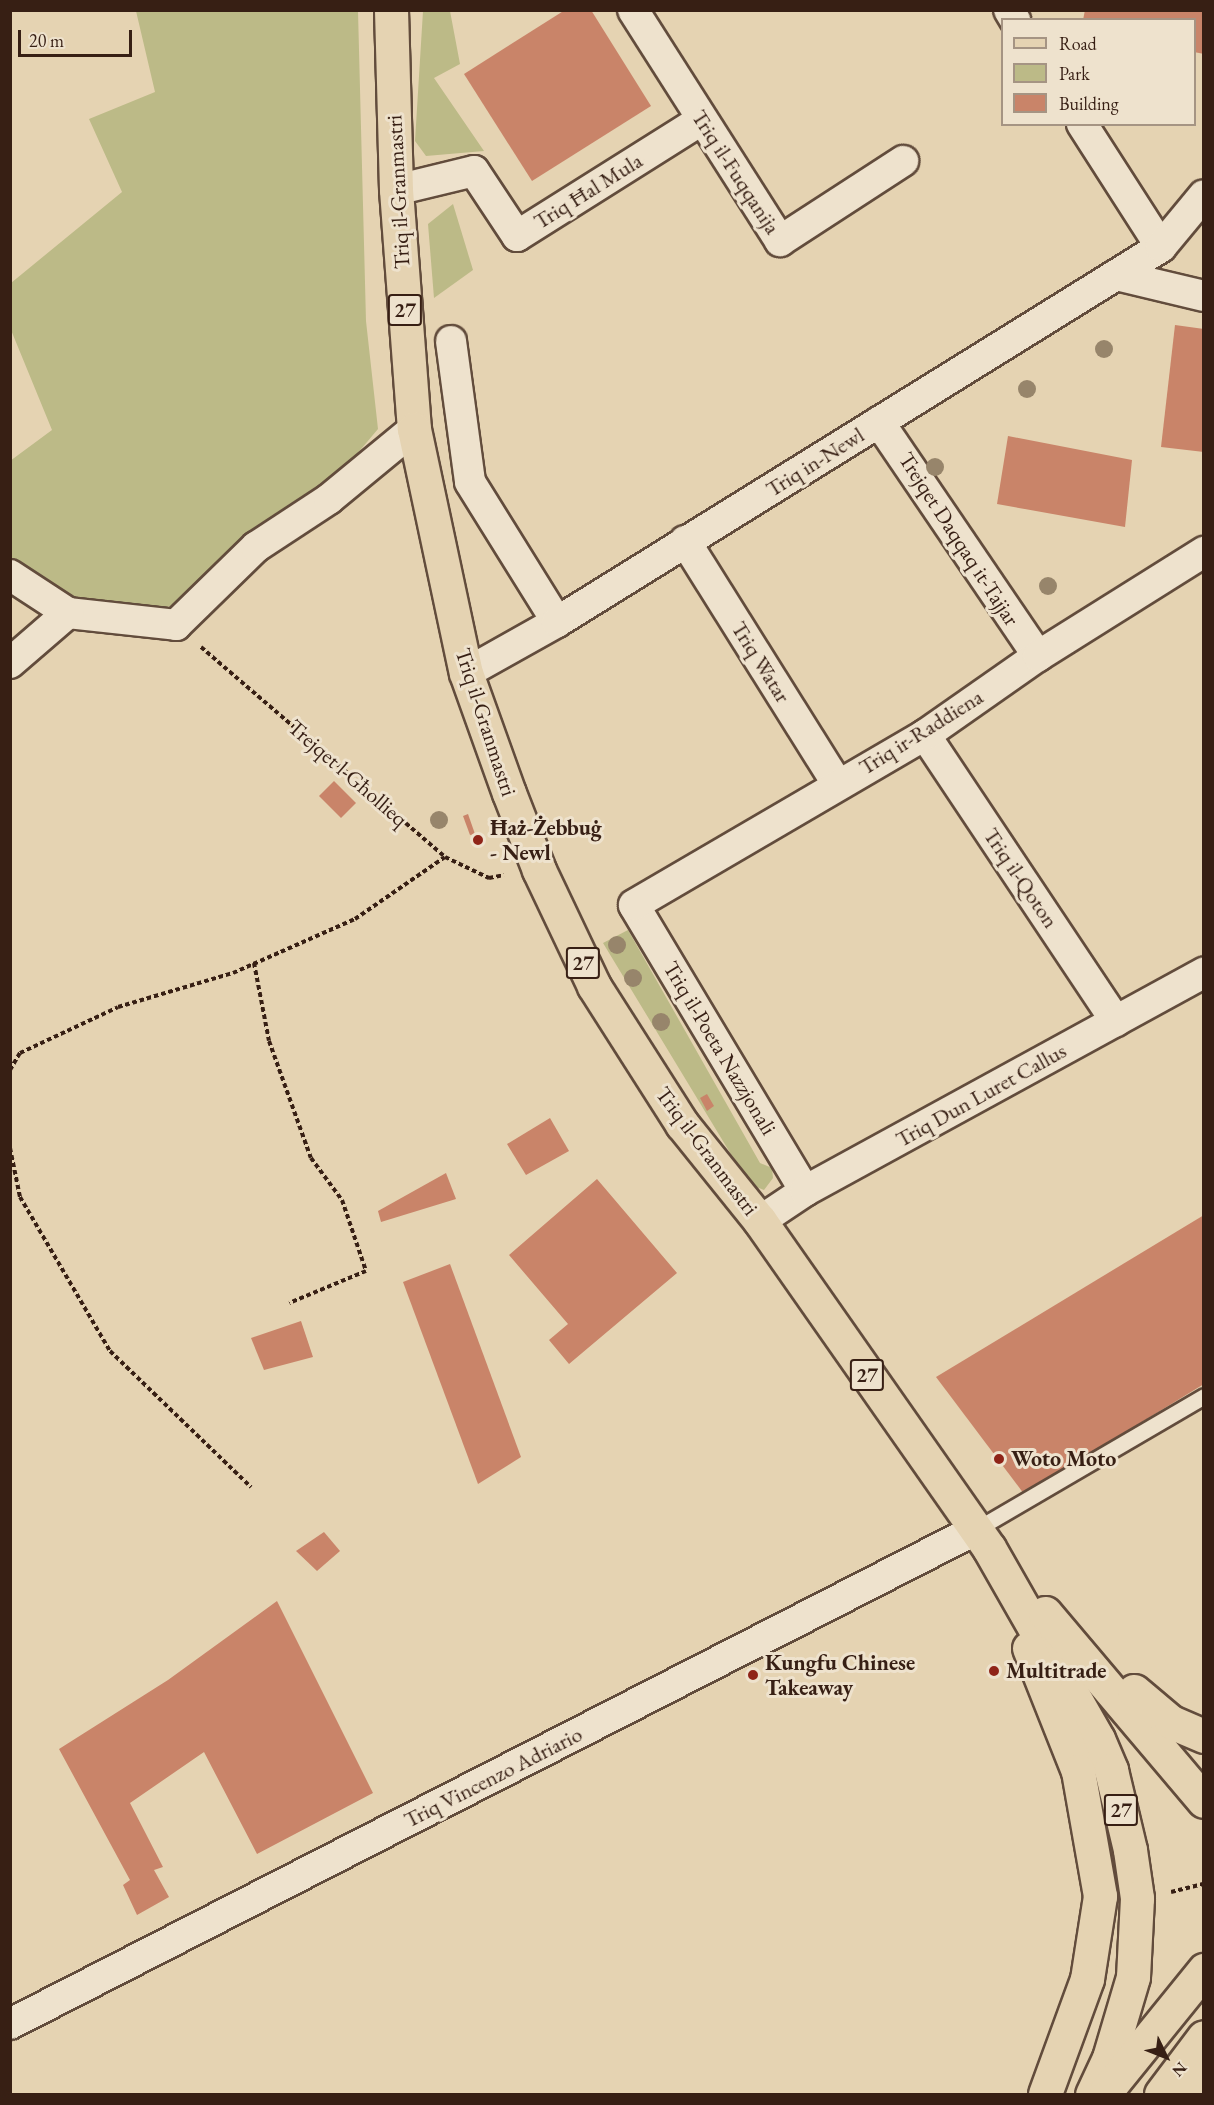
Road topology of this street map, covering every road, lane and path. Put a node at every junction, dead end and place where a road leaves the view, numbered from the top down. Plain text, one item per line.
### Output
1 (390, 10) edge
2 (633, 10) edge
3 (702, 120) junction
4 (1083, 126) edge
5 (903, 161) dead end
6 (396, 190) junction
7 (1203, 195) edge
8 (1161, 247) junction
9 (1116, 275) junction
10 (1203, 296) edge
11 (451, 341) dead end
12 (879, 422) junction
13 (414, 429) junction
14 (686, 541) junction
15 (1203, 552) edge
16 (10, 575) edge
17 (68, 614) junction
18 (557, 622) junction
19 (176, 625) junction
20 (1038, 656) junction
21 (10, 663) edge
22 (466, 673) junction
23 (926, 735) junction
24 (837, 783) junction
25 (445, 857) junction
26 (539, 870) junction
27 (634, 905) joint
28 (254, 963) junction
29 (1203, 973) edge
30 (1116, 1021) junction
31 (10, 1070) edge
32 (10, 1148) edge
33 (805, 1191) junction
34 (760, 1221) junction
35 (290, 1303) dead end
36 (1203, 1396) edge
37 (251, 1487) dead end
38 (982, 1539) junction
39 (1203, 1736) edge
40 (1203, 1802) edge
41 (1203, 1970) edge
42 (10, 2024) edge
43 (1203, 2037) edge
44 (1203, 2078) edge
45 (1045, 2094) edge
46 (1092, 2094) edge
47 (1103, 2094) edge
48 (1161, 2094) edge
49 (1190, 2094) edge

1 - 6 main road, Triq il-Granmastri / 27
2 - 3 street, Triq il-Fuqqanija
3 - 5 street, Triq il-Fuqqanija
3 - 6 street, Triq Ħal Mula
4 - 8 street
6 - 13 main road, Triq il-Granmastri / 27
7 - 8 street, Triq in-Newl
8 - 9 street, Triq in-Newl
9 - 10 street
9 - 12 street, Triq in-Newl
11 - 18 street
12 - 14 street, Triq in-Newl
12 - 20 street, Trejqet Daqqaq it-Tajjar
13 - 19 street
13 - 22 main road, Triq il-Granmastri / 27
14 - 18 street, Triq in-Newl
14 - 24 street, Triq Watar
15 - 20 street, Triq ir-Raddiena
16 - 17 street
17 - 19 street
17 - 21 street
18 - 22 street, Triq in-Newl
19 - 25 path, Trejqet l-Għollieq
20 - 23 street, Triq ir-Raddiena
22 - 26 main road, Triq il-Granmastri / 27
23 - 24 street, Triq ir-Raddiena
23 - 30 street, Triq il-Qoton
24 - 27 street, Triq ir-Raddiena
25 - 26 path, Trejqet l-Għollieq
25 - 28 path
26 - 34 main road, Triq il-Granmastri / 27
27 - 33 street, Triq il-Poeta Nazzjonali
28 - 31 path
28 - 35 path
29 - 30 street, Triq Dun Luret Callus
30 - 33 street, Triq Dun Luret Callus
32 - 37 path
33 - 34 street, Triq Dun Luret Callus
34 - 38 main road, Triq il-Granmastri / 27
36 - 38 lane
38 - 39 main road
38 - 40 main road, 27
38 - 42 street, Triq Vincenzo Adriario
38 - 45 main road
38 - 46 main road, 27
41 - 47 main road
43 - 48 main road
44 - 49 main road

